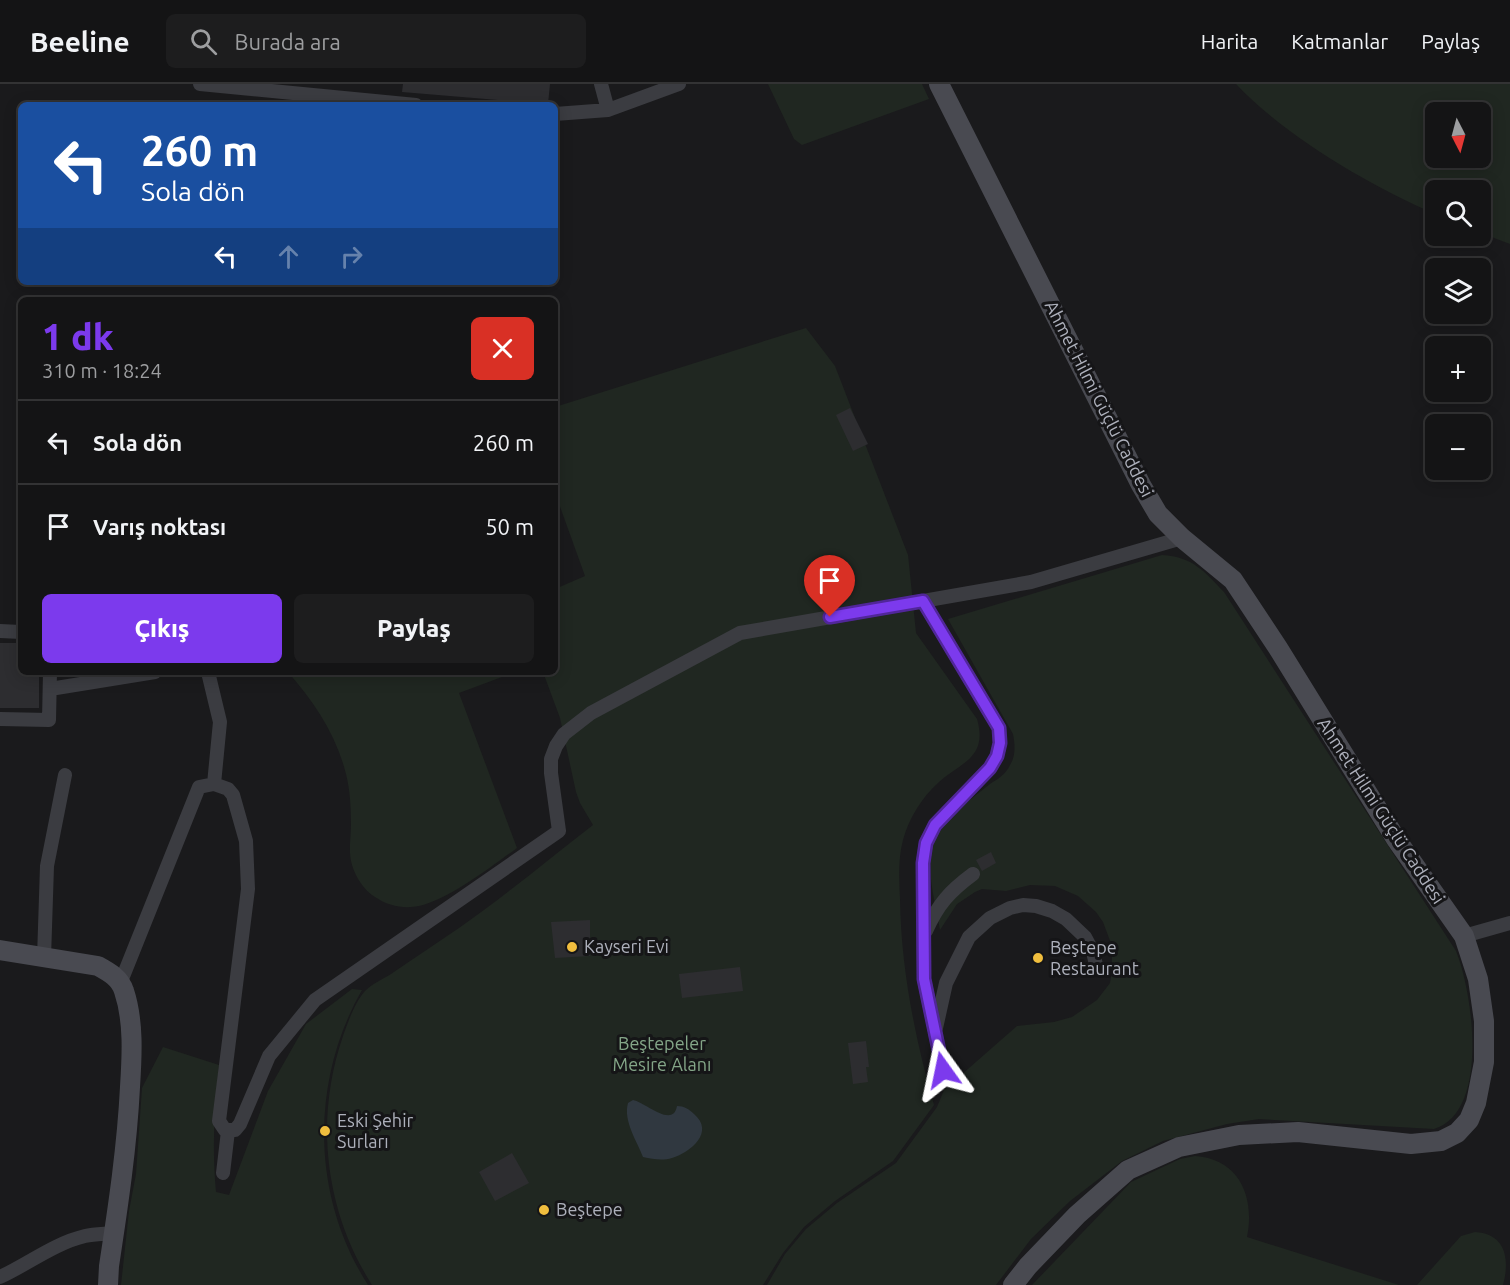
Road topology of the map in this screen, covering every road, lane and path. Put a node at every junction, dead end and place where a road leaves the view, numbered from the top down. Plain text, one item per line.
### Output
1 (200, 84) edge
2 (601, 84) edge
3 (679, 84) edge
4 (939, 84) edge
5 (320, 90) edge
6 (397, 102) edge
7 (608, 110) junction
8 (558, 114) edge
9 (1182, 538) junction
10 (923, 601) junction
11 (0, 631) edge
12 (18, 632) edge
13 (51, 675) edge
14 (136, 675) edge
15 (209, 675) edge
16 (50, 689) junction
17 (0, 719) edge
18 (65, 775) dead end
19 (214, 784) junction
20 (974, 874) dead end
21 (1510, 923) edge
22 (1464, 936) junction
23 (924, 938) junction
24 (0, 950) edge
25 (44, 958) junction
26 (1097, 969) dead end
27 (120, 984) junction
28 (935, 1033) junction
29 (943, 1070) dead end
30 (228, 1131) junction
31 (223, 1173) dead end
32 (114, 1233) junction
33 (0, 1277) edge
34 (108, 1285) edge
35 (1013, 1285) edge

1 - 5 street
2 - 7 street
3 - 7 street
4 - 9 street, Ahmet Hilmi Güçlü Caddesi
5 - 6 street
7 - 8 street
9 - 10 street
9 - 22 street, Ahmet Hilmi Güçlü Caddesi
10 - 23 street
10 - 30 street
11 - 12 street
13 - 16 street
14 - 16 street
15 - 19 street
16 - 17 street
18 - 25 street
19 - 27 street
19 - 30 street
20 - 23 street
21 - 22 street
22 - 35 street, Ahmet Hilmi Güçlü Caddesi
23 - 28 street
24 - 25 street
25 - 27 street
26 - 28 street
27 - 32 street
28 - 29 street
30 - 31 street
32 - 33 street
32 - 34 street

